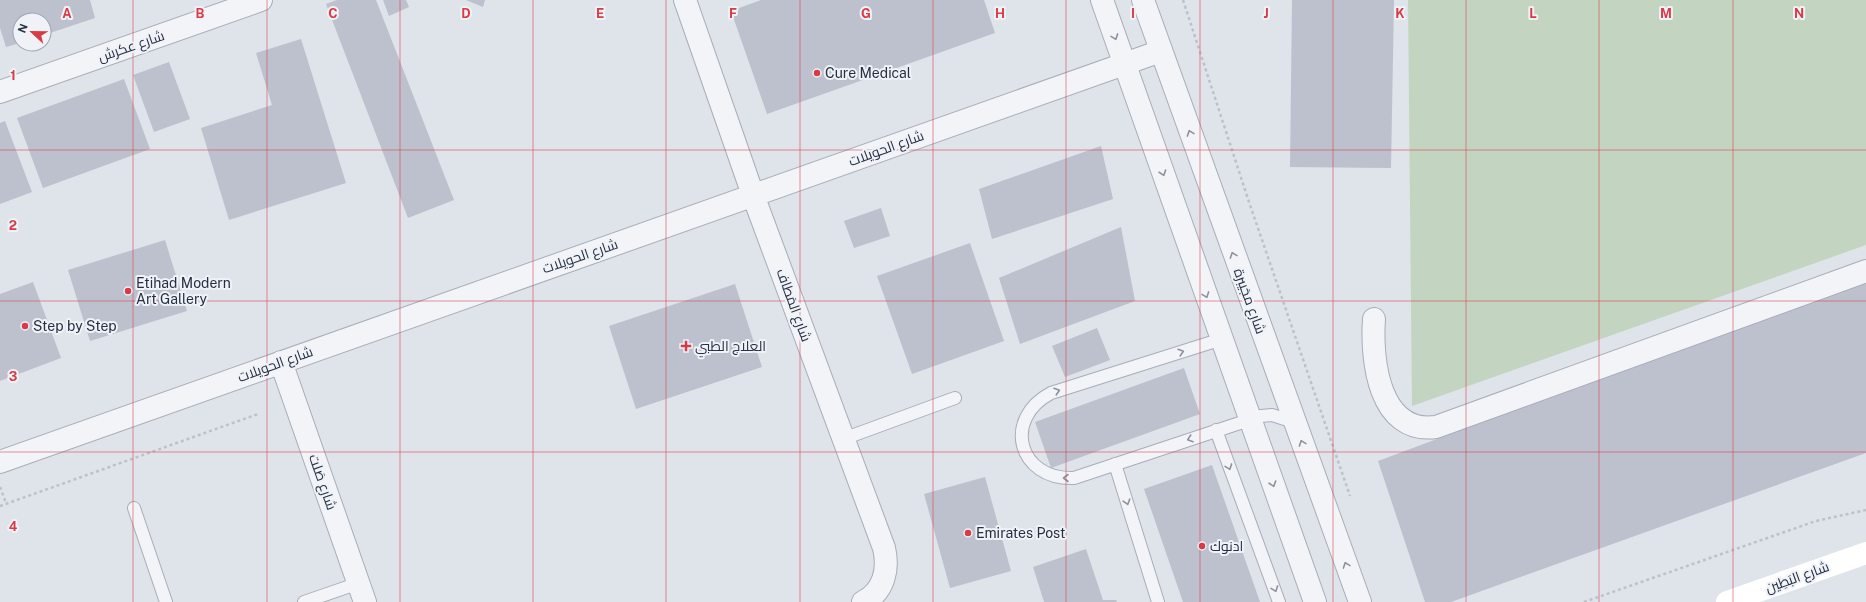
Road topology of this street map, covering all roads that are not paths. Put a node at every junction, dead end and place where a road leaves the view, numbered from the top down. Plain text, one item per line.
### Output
1 (261, 0) edge
2 (685, 0) edge
3 (1102, 0) edge
4 (1143, 0) edge
5 (1160, 51) junction
6 (1125, 63) junction
7 (0, 92) edge
8 (753, 195) junction
9 (1866, 271) edge
10 (1374, 320) dead end
11 (1222, 339) junction
12 (281, 362) junction
13 (955, 398) dead end
14 (1250, 419) junction
15 (1294, 422) junction
16 (1216, 430) junction
17 (843, 439) junction
18 (0, 462) edge
19 (1115, 464) junction
20 (134, 508) dead end
21 (1866, 552) edge
22 (362, 592) edge
23 (166, 602) edge
24 (304, 602) edge
25 (863, 602) edge
26 (1158, 602) edge
27 (1279, 602) edge
28 (1315, 602) edge
29 (1360, 602) edge
30 (1727, 602) edge

1 - 7 street, شارع عكرش
2 - 8 street, شارع المَطاف
3 -> 6 street
4 - 5 street, شارع مجَيبرة
5 - 6 street, شارع الحويلات
15 -> 5 street, شارع مجَيبرة
6 - 8 street, شارع الحويلات
6 -> 11 street
8 - 12 street, شارع الحويلات
8 - 17 street, شارع المَطاف
9 - 10 street
11 - 14 street
19 -> 11 lane
12 - 18 street, شارع الحويلات
12 - 22 street, شارع صَلت
13 - 17 lane
14 - 15 lane
14 - 16 lane
14 -> 28 street
29 -> 15 street, شارع مجَيبرة
16 -> 19 lane
16 -> 27 lane
17 - 25 street, شارع المَطاف
19 -> 26 lane
20 - 23 lane
21 - 30 main road, شارع البَطِين
22 - 24 lane

